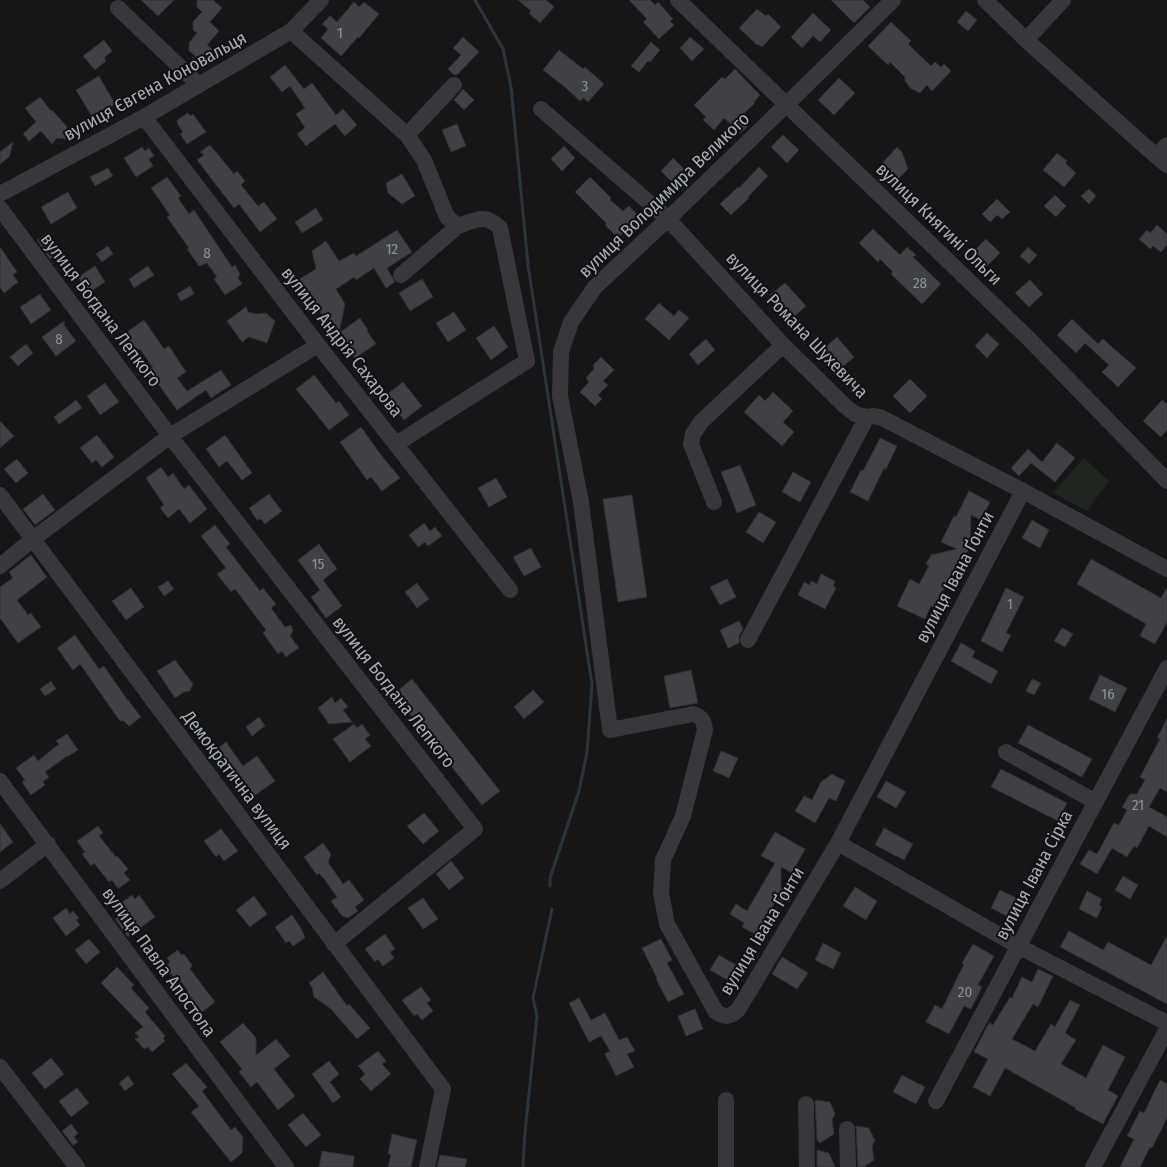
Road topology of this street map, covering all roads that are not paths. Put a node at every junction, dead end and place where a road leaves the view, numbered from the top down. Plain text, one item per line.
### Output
1 (321, 0) edge
2 (678, 0) edge
3 (892, 0) edge
4 (985, 0) edge
5 (1063, 0) edge
6 (118, 8) dead end
7 (291, 32) junction
8 (1026, 40) junction
9 (199, 85) junction
10 (454, 85) dead end
11 (786, 105) junction
12 (541, 109) dead end
13 (144, 117) junction
14 (407, 135) junction
15 (1163, 155) edge
16 (2, 190) edge
17 (0, 208) edge
18 (668, 218) junction
19 (458, 226) junction
20 (401, 274) dead end
21 (784, 345) junction
22 (318, 346) junction
23 (866, 417) junction
24 (170, 436) junction
25 (396, 444) junction
26 (1167, 481) edge
27 (1023, 491) junction
28 (0, 495) edge
29 (714, 502) dead end
30 (33, 539) junction
31 (0, 566) edge
32 (1167, 569) edge
33 (510, 590) dead end
34 (748, 640) dead end
35 (1167, 668) edge
36 (610, 730) joint
37 (1006, 752) dead end
38 (0, 780) edge
39 (1096, 802) junction
40 (838, 843) junction
41 (48, 844) junction
42 (0, 881) edge
43 (334, 944) junction
44 (1018, 946) junction
45 (1167, 1023) edge
46 (1167, 1029) edge
47 (0, 1067) edge
48 (726, 1100) dead end
49 (936, 1101) dead end
50 (806, 1104) dead end
51 (847, 1129) dead end
52 (77, 1167) edge
53 (286, 1167) edge
54 (427, 1167) edge
55 (726, 1167) edge
56 (807, 1167) edge
57 (848, 1167) edge
58 (1093, 1167) edge

1 - 7 street, вулиця Євгена Коновальця
2 - 11 street, вулиця Княгині Ольги
3 - 11 street, вулиця Володимира Великого
4 - 8 street
5 - 8 street
6 - 9 street
7 - 9 street, вулиця Євгена Коновальця
7 - 14 street
8 - 15 street
9 - 13 street, вулиця Євгена Коновальця
10 - 14 street
11 - 18 street, вулиця Володимира Великого
11 - 26 street, вулиця Княгині Ольги
12 - 18 street, вулиця Романа Шухевича
13 - 16 street, вулиця Євгена Коновальця
13 - 22 street, вулиця Андрія Сахарова
14 - 19 street
17 - 24 street, вулиця Богдана Лепкого
18 - 21 street, вулиця Романа Шухевича
18 - 36 street, вулиця Володимира Великого
19 - 20 street
19 - 25 street
21 - 23 street, вулиця Романа Шухевича
21 - 29 street
22 - 24 street
22 - 25 street, вулиця Андрія Сахарова
23 - 27 street, вулиця Романа Шухевича
23 - 34 street
24 - 30 street
24 - 43 street, вулиця Богдана Лепкого
25 - 33 street, вулиця Андрія Сахарова
27 - 32 street, вулиця Романа Шухевича
27 - 40 street, вулиця Івана Ґонти
28 - 30 street, Демократична вулиця
30 - 31 street
30 - 43 street, Демократична вулиця
35 - 39 street, вулиця Івана Сірка
36 - 40 street, вулиця Івана Ґонти
37 - 39 street
38 - 41 street, вулиця Павла Апостола
39 - 44 street, вулиця Івана Сірка
40 - 44 street
41 - 42 street
41 - 53 street, вулиця Павла Апостола
43 - 54 street, Демократична вулиця
44 - 45 street
44 - 49 street, вулиця Івана Сірка
46 - 58 street
47 - 52 street
48 - 55 street
50 - 56 street
51 - 57 street

